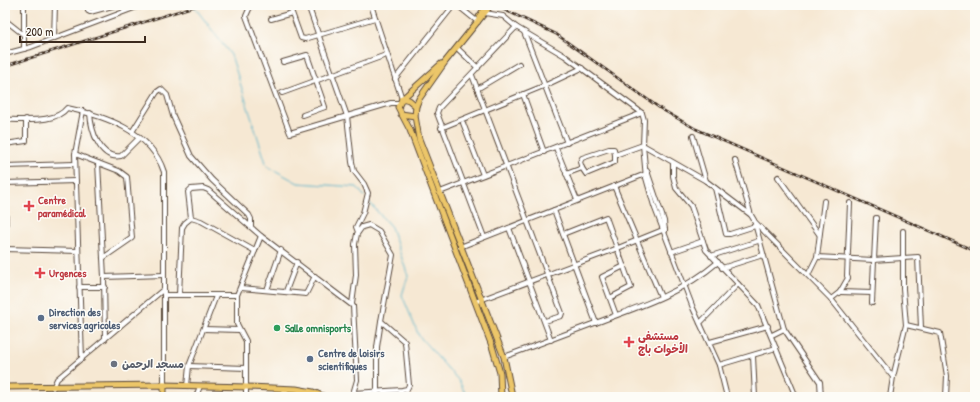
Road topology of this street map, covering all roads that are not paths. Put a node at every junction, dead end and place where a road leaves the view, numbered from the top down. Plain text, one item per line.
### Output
1 (24, 5) edge
2 (55, 5) edge
3 (88, 5) edge
4 (116, 5) edge
5 (142, 5) edge
6 (256, 5) edge
7 (308, 5) edge
8 (371, 5) edge
9 (455, 5) edge
10 (487, 5) edge
11 (491, 5) edge
12 (485, 13) junction
13 (375, 18) junction
14 (271, 19) dead end
15 (5, 20) edge
16 (478, 22) junction
17 (516, 27) junction
18 (524, 31) junction
19 (24, 35) junction
20 (319, 36) junction
21 (54, 38) junction
22 (457, 48) junction
23 (24, 49) junction
24 (5, 54) edge
25 (386, 55) junction
26 (283, 62) dead end
27 (445, 62) junction
28 (519, 64) dead end
29 (478, 68) junction
30 (582, 68) junction
31 (333, 74) junction
32 (472, 75) junction
33 (395, 79) junction
34 (316, 80) junction
35 (546, 85) junction
36 (477, 89) junction
37 (282, 93) dead end
38 (523, 94) junction
39 (401, 100) junction
40 (416, 106) junction
41 (486, 109) junction
42 (83, 111) junction
43 (90, 113) junction
44 (401, 114) junction
45 (642, 114) junction
46 (303, 115) dead end
47 (347, 116) junction
48 (415, 116) junction
49 (26, 119) junction
50 (5, 120) edge
51 (463, 123) dead end
52 (441, 128) junction
53 (132, 132) junction
54 (693, 136) dead end
55 (139, 138) junction
56 (567, 143) junction
57 (5, 144) edge
58 (643, 145) junction
59 (556, 148) junction
60 (544, 152) junction
61 (75, 154) junction
62 (615, 155) junction
63 (735, 160) dead end
64 (98, 163) junction
65 (673, 163) junction
66 (75, 164) junction
67 (5, 166) edge
68 (507, 166) junction
69 (582, 168) junction
70 (5, 172) edge
71 (647, 172) junction
72 (566, 174) junction
73 (483, 175) junction
74 (778, 177) dead end
75 (76, 181) junction
76 (706, 181) junction
77 (5, 183) edge
78 (462, 183) junction
79 (614, 186) junction
80 (715, 188) junction
81 (440, 192) junction
82 (578, 200) junction
83 (824, 201) dead end
84 (850, 203) dead end
85 (554, 210) junction
86 (750, 215) junction
87 (191, 218) junction
88 (876, 218) dead end
89 (528, 220) junction
90 (754, 220) junction
91 (755, 226) junction
92 (251, 227) junction
93 (509, 228) junction
94 (664, 229) junction
95 (903, 231) dead end
96 (358, 232) junction
97 (563, 234) junction
98 (819, 234) junction
99 (261, 236) junction
100 (484, 237) junction
101 (637, 241) junction
102 (703, 241) junction
103 (758, 241) junction
104 (460, 247) junction
105 (618, 248) junction
106 (6, 249) edge
107 (281, 250) junction
108 (78, 251) junction
109 (255, 251) junction
110 (671, 252) junction
111 (763, 255) junction
112 (711, 256) junction
113 (817, 257) junction
114 (846, 257) junction
115 (903, 257) junction
116 (104, 258) junction
117 (873, 260) junction
118 (297, 262) junction
119 (718, 262) junction
120 (574, 264) junction
121 (624, 266) junction
122 (722, 268) junction
123 (549, 274) junction
124 (164, 275) junction
125 (808, 275) junction
126 (315, 276) junction
127 (104, 277) junction
128 (529, 282) junction
129 (738, 284) junction
130 (104, 286) junction
131 (79, 287) junction
132 (684, 287) junction
133 (241, 288) junction
134 (164, 289) junction
135 (267, 290) junction
136 (286, 291) junction
137 (840, 292) junction
138 (872, 293) junction
139 (164, 295) junction
140 (179, 295) junction
141 (237, 295) junction
142 (216, 296) junction
143 (661, 297) junction
144 (610, 298) junction
145 (831, 299) junction
146 (481, 300) junction
147 (475, 302) junction
148 (872, 303) dead end
149 (352, 304) junction
150 (616, 316) junction
151 (381, 321) junction
152 (545, 321) junction
153 (596, 323) junction
154 (700, 323) junction
155 (906, 325) junction
156 (768, 326) junction
157 (920, 328) junction
158 (204, 329) junction
159 (784, 329) junction
160 (239, 330) junction
161 (772, 335) junction
162 (105, 339) junction
163 (551, 340) junction
164 (710, 342) junction
165 (776, 348) junction
166 (753, 356) junction
167 (504, 357) junction
168 (82, 359) junction
169 (719, 365) junction
170 (189, 366) junction
171 (246, 368) junction
172 (893, 376) junction
173 (164, 385) junction
174 (187, 386) junction
175 (200, 386) junction
176 (5, 387) edge
177 (247, 387) junction
178 (52, 388) junction
179 (377, 393) junction
180 (314, 394) edge
181 (353, 395) edge
182 (513, 396) edge
183 (164, 397) edge
184 (196, 397) edge
185 (246, 397) edge
186 (325, 397) edge
187 (501, 397) edge
188 (727, 397) edge
189 (755, 397) edge
190 (796, 397) edge
191 (821, 397) edge
192 (890, 397) edge
193 (946, 397) edge

1 - 19 street
2 - 21 street
3 - 4 street
5 - 21 street
6 - 47 street
7 - 20 street
8 - 13 street
9 - 16 street
9 - 33 street
10 - 16 main road
11 - 12 main road
12 - 16 main road
12 - 17 street
13 - 20 street
13 - 25 street
14 - 20 street
15 - 19 street
16 - 22 main road
17 - 18 street
17 - 29 street
18 - 30 street
18 - 35 street
19 - 23 street
20 - 31 street
21 - 23 street
22 - 27 main road
22 - 29 street
23 - 24 street
25 - 31 street
25 - 33 street
26 - 34 street
27 - 39 main road
27 - 40 main road
28 - 36 street
29 - 32 street
30 - 35 street
30 - 45 street
31 - 34 street
31 - 47 street
32 - 36 street
32 - 52 street
33 - 39 street
34 - 37 street
34 - 46 street
35 - 38 street
35 - 56 street
36 - 41 street
38 - 41 street
38 - 60 street
39 - 40 main road
39 - 44 main road
39 - 47 street
40 - 48 main road
41 - 52 street
41 - 68 street
42 - 43 street
42 - 49 street
42 - 61 street
43 - 53 street
43 - 55 street
44 - 48 main road
44 - 147 main road
45 - 56 street
45 - 58 street
47 - 96 street
48 - 81 main road
49 - 50 street
49 - 57 street
51 - 73 street
52 - 78 street
53 - 55 street
53 - 92 street
54 - 76 street
55 - 124 street
56 - 59 street
58 - 62 street
58 - 65 street
58 - 71 street
59 - 60 street
59 - 72 street
60 - 68 street
61 - 64 street
61 - 66 street
62 - 69 street
62 - 69 street
63 - 86 street
64 - 116 street
64 - 116 street
65 - 76 street
65 - 102 street
66 - 67 street
66 - 75 street
68 - 73 street
68 - 89 street
69 - 72 street
70 - 77 street
71 - 79 street
71 - 94 street
72 - 82 street
73 - 78 street
74 - 98 street
75 - 77 street
75 - 108 street
76 - 80 street
77 - 106 street
78 - 81 street
78 - 100 street
79 - 82 street
79 - 101 street
80 - 86 street
80 - 91 street
81 - 104 main road
82 - 85 street
83 - 98 street
84 - 114 street
85 - 89 street
85 - 97 street
86 - 90 street
87 - 92 street
87 - 109 street
87 - 140 street
88 - 117 street
89 - 93 street
89 - 123 street
90 - 91 street
90 - 125 street
91 - 103 street
92 - 99 street
93 - 100 street
93 - 128 street
94 - 101 street
94 - 110 street
95 - 115 street
96 - 149 street
96 - 151 street
97 - 105 street
97 - 120 street
98 - 113 street
99 - 107 street
99 - 109 street
100 - 104 street
101 - 105 street
101 - 143 street
102 - 110 street
102 - 112 street
103 - 111 street
103 - 112 street
104 - 146 main road
105 - 120 street
105 - 121 street
106 - 108 street
107 - 118 street
107 - 135 street
108 - 131 street
109 - 133 street
110 - 132 street
111 - 122 street
111 - 159 street
112 - 119 street
113 - 114 street
113 - 125 street
114 - 117 street
114 - 137 street
115 - 117 street
115 - 155 street
115 - 157 street
116 - 127 street
117 - 138 street
118 - 126 street
118 - 136 street
119 - 122 street
119 - 132 street
120 - 123 street
120 - 153 street
121 - 144 street
121 - 144 street
122 - 129 street
123 - 128 street
123 - 152 street
124 - 127 street
124 - 134 street
125 - 145 street
126 - 136 street
126 - 149 street
127 - 130 street
128 - 146 street
128 - 152 street
129 - 154 street
129 - 156 street
130 - 131 street
130 - 162 street
131 - 168 street
132 - 143 street
132 - 154 street
133 - 135 street
133 - 141 street
134 - 139 street
134 - 162 street
135 - 136 street
137 - 138 street
137 - 145 street
138 - 148 street
139 - 140 street
139 - 173 street
140 - 142 street
141 - 142 street
141 - 160 street
142 - 158 street
143 - 150 street
144 - 150 street
145 - 172 street
146 - 147 street
146 - 167 main road
147 - 187 main road
149 - 181 street
150 - 153 street
151 - 179 street
151 - 179 street
152 - 163 street
153 - 163 street
154 - 164 street
155 - 157 street
155 - 172 street
156 - 161 street
156 - 164 street
157 - 193 street
158 - 160 street
158 - 170 street
159 - 161 street
159 - 191 street
160 - 171 street
161 - 165 street
162 - 168 street
163 - 167 street
164 - 169 street
165 - 166 street
165 - 190 street
166 - 169 street
166 - 189 street
167 - 182 main road
168 - 178 street
169 - 188 street
170 - 171 street
170 - 174 street
171 - 177 street
172 - 192 street
173 - 174 main road
173 - 178 main road
173 - 183 main road
174 - 175 main road
175 - 177 main road
175 - 184 street
176 - 178 main road
177 - 180 main road
177 - 185 street
179 - 181 street
180 - 186 main road
182 - 187 main road

